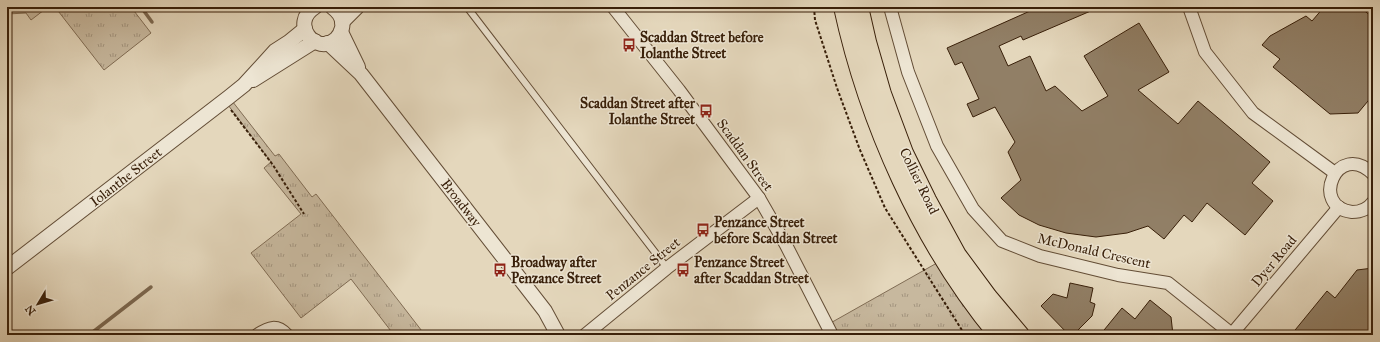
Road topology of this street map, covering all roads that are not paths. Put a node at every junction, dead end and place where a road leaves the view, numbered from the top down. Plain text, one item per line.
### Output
1 (332, 7) edge
2 (357, 7) edge
3 (467, 7) edge
4 (613, 7) edge
5 (843, 7) edge
6 (859, 7) edge
7 (890, 7) edge
8 (1189, 7) edge
9 (308, 10) edge
10 (342, 27) junction
11 (305, 29) junction
12 (321, 42) junction
13 (361, 74) junction
14 (244, 85) junction
15 (1371, 168) edge
16 (1335, 173) junction
17 (759, 198) junction
18 (1372, 204) edge
19 (1339, 207) junction
20 (7, 268) edge
21 (667, 268) junction
22 (257, 335) edge
23 (287, 335) edge
24 (558, 335) edge
25 (585, 335) edge
26 (832, 335) edge
27 (998, 335) edge
28 (1020, 335) edge
29 (1232, 335) edge

1 - 10 street, Broadway
2 - 10 street
3 - 21 lane
4 - 17 street, Scaddan Street
5 - 27 main road, Collier Road
6 - 28 main road, Collier Road
7 - 29 street, McDonald Crescent
8 - 16 street
9 - 11 street
10 - 12 street, Iolanthe Street
10 - 13 street, Broadway
11 - 12 street, Broadway
11 - 14 street, Iolanthe Street
12 - 13 street, Broadway
12 - 14 street, Iolanthe Street
13 - 24 street, Broadway
14 - 20 street, Iolanthe Street
15 - 16 street
16 - 19 street
17 - 21 street, Penzance Street
17 - 26 street, Scaddan Street
18 - 19 street
19 - 29 street, Dyer Road
21 - 25 street, Penzance Street
22 - 23 street

